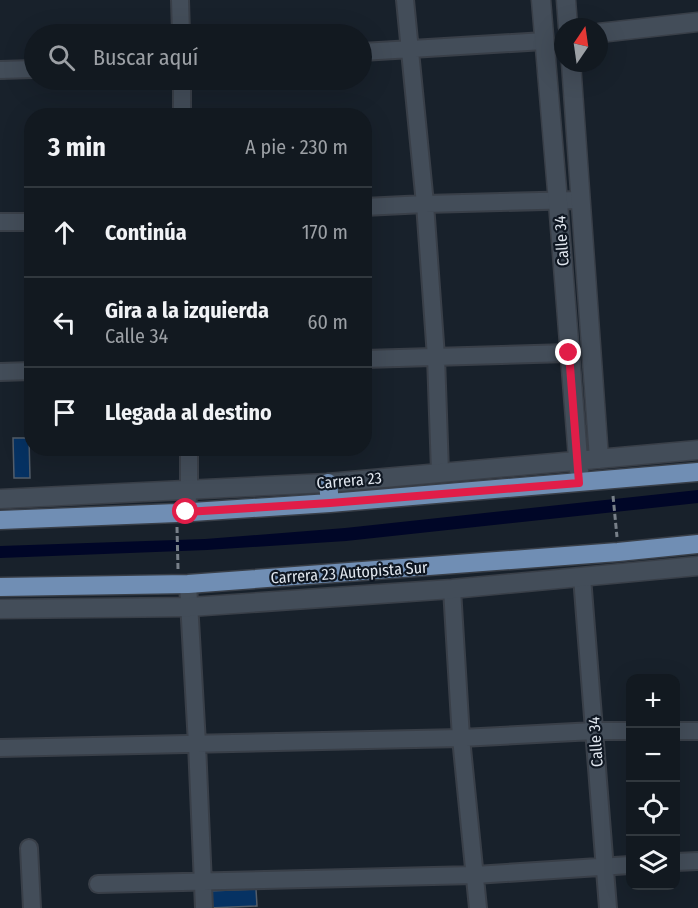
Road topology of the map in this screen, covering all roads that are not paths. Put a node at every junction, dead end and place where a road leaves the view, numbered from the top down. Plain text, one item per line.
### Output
1 (180, 0) edge
2 (405, 0) edge
3 (541, 0) edge
4 (566, 0) edge
5 (567, 18) edge
6 (698, 22) edge
7 (181, 24) edge
8 (698, 29) edge
9 (608, 32) edge
10 (554, 39) edge
11 (544, 41) junction
12 (409, 49) junction
13 (372, 51) edge
14 (24, 69) edge
15 (0, 70) edge
16 (572, 72) edge
17 (182, 90) edge
18 (182, 108) edge
19 (581, 200) junction
20 (558, 202) junction
21 (425, 204) junction
22 (372, 207) edge
23 (0, 222) edge
24 (24, 222) edge
25 (569, 353) junction
26 (436, 357) junction
27 (372, 359) edge
28 (24, 370) edge
29 (0, 372) edge
30 (698, 450) edge
31 (189, 456) edge
32 (599, 459) junction
33 (578, 461) junction
34 (440, 472) junction
35 (698, 472) edge
36 (328, 483) junction
37 (579, 483) junction
38 (189, 490) junction
39 (0, 499) edge
40 (330, 503) junction
41 (186, 512) junction
42 (0, 520) edge
43 (698, 544) edge
44 (698, 566) edge
45 (183, 576) junction
46 (582, 577) junction
47 (0, 587) edge
48 (452, 590) junction
49 (190, 607) junction
50 (0, 609) edge
51 (594, 731) junction
52 (626, 731) edge
53 (680, 731) edge
54 (698, 731) edge
55 (461, 738) junction
56 (197, 744) junction
57 (0, 748) edge
58 (29, 848) dead end
59 (698, 861) edge
60 (680, 862) edge
61 (626, 865) edge
62 (605, 866) junction
63 (475, 875) junction
64 (202, 882) junction
65 (98, 884) dead end
66 (32, 908) edge
67 (204, 908) edge
68 (477, 908) edge
69 (608, 908) edge

1 - 7 street
2 - 12 street
3 - 11 street, Calle 34
4 - 5 street
6 - 8 street
6 - 9 street
10 - 11 street
11 - 12 street
11 - 20 street, Calle 34
12 - 13 street
12 - 21 street
14 - 15 street
16 - 19 street, Calle 34
17 - 18 street
19 - 20 street
19 - 32 street, Calle 34
20 - 21 street
20 - 25 street, Calle 34
21 - 22 street
21 - 26 street
23 - 24 street
25 - 26 street
25 - 33 street, Calle 34
26 - 27 street
26 - 34 street
28 - 29 street
30 - 32 street, Carrera 23
31 - 38 street
32 - 33 street, Carrera 23
33 - 34 street, Carrera 23
33 - 37 street, Calle 34
34 - 36 street, Carrera 23
35 - 37 main road
36 - 38 street, Carrera 23
36 - 40 main road
37 - 40 main road
38 - 39 street, Carrera 23
38 - 41 street
40 - 41 main road
41 - 42 main road
43 - 45 main road, Carrera 23 Autopista Sur
44 - 46 street
45 - 47 main road, Carrera 23 Autopista Sur
45 - 49 street
46 - 48 street
46 - 51 street, Calle 34
48 - 49 street
48 - 55 street
49 - 50 street
49 - 56 street
51 - 52 street
51 - 55 street
51 - 62 street, Calle 34
53 - 54 street
55 - 56 street
55 - 63 street
56 - 57 street
56 - 64 street
58 - 66 street
59 - 60 street
61 - 62 street
62 - 63 street
62 - 69 street, Calle 34
63 - 64 street
63 - 68 street
64 - 65 street
64 - 67 street

